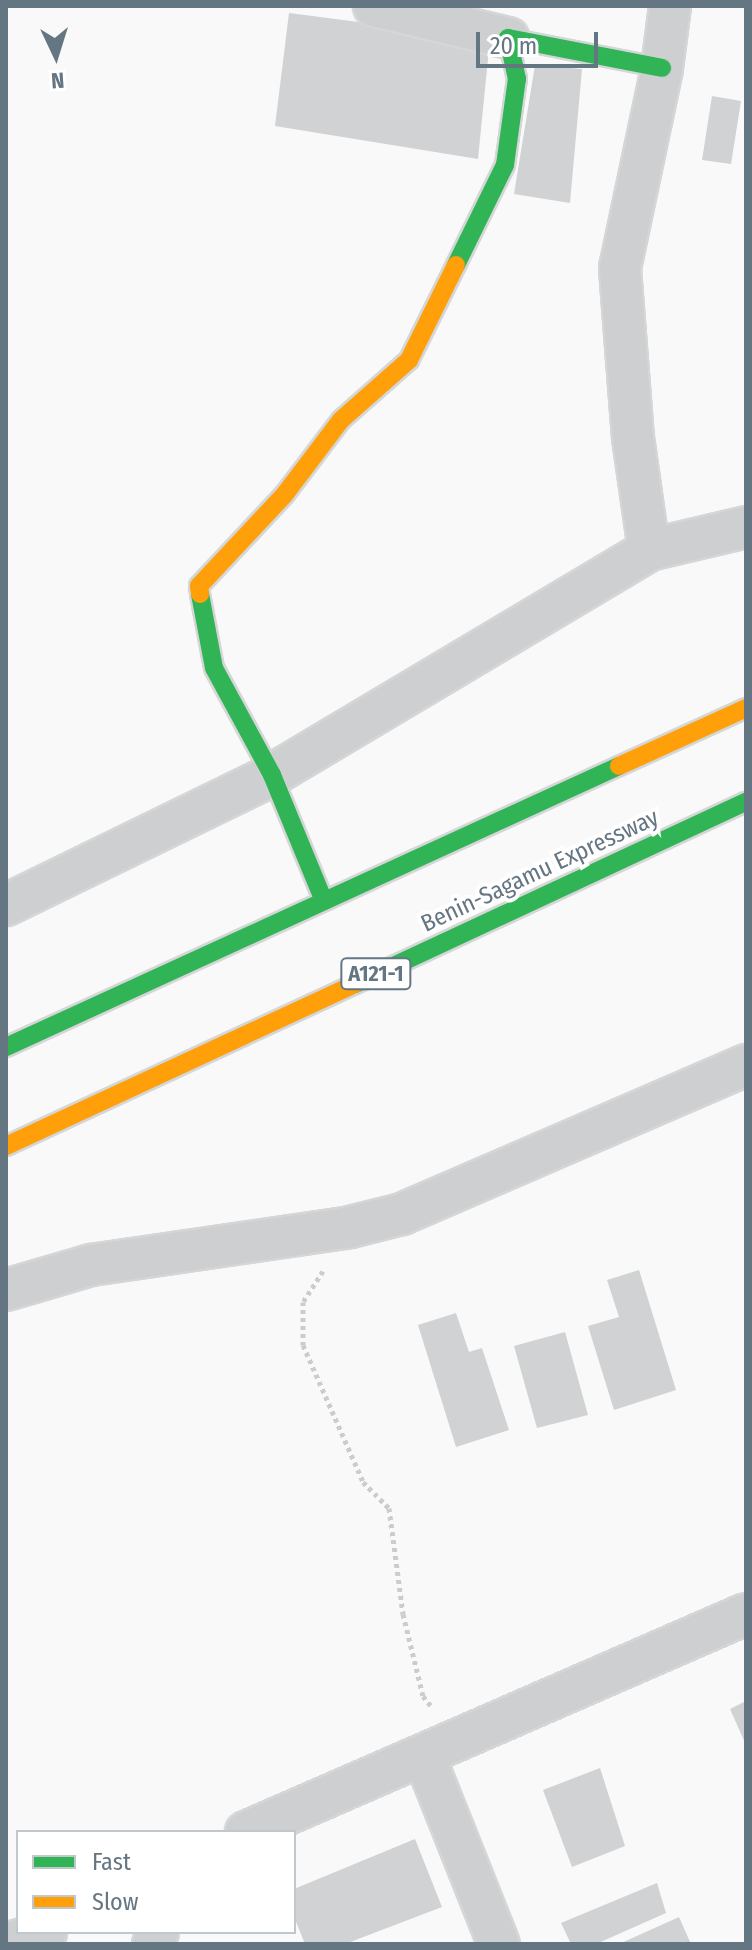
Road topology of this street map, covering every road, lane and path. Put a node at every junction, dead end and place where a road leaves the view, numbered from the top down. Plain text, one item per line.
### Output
1 (374, 6) edge
2 (670, 6) edge
3 (508, 38) junction
4 (662, 68) junction
5 (746, 527) edge
6 (649, 550) junction
7 (746, 708) edge
8 (272, 775) junction
9 (746, 802) edge
10 (324, 901) junction
11 (6, 905) edge
12 (6, 1047) edge
13 (746, 1065) edge
14 (6, 1146) edge
15 (350, 1227) junction
16 (6, 1290) edge
17 (746, 1614) edge
18 (442, 1749) junction
19 (251, 1830) edge
20 (39, 1934) edge
21 (6, 1944) edge
22 (499, 1944) edge

1 - 3 street
2 - 4 street
3 - 4 main road
3 - 8 main road
4 - 6 street
5 - 6 street
6 - 8 street
7 - 10 main road
8 - 10 main road
8 - 11 street
9 - 14 main road, Benin-Sagamu Expressway / A121-1
10 - 12 main road
13 - 15 street
15 - 16 street
15 - 18 path
17 - 18 street
18 - 19 street
18 - 22 street
20 - 21 street

